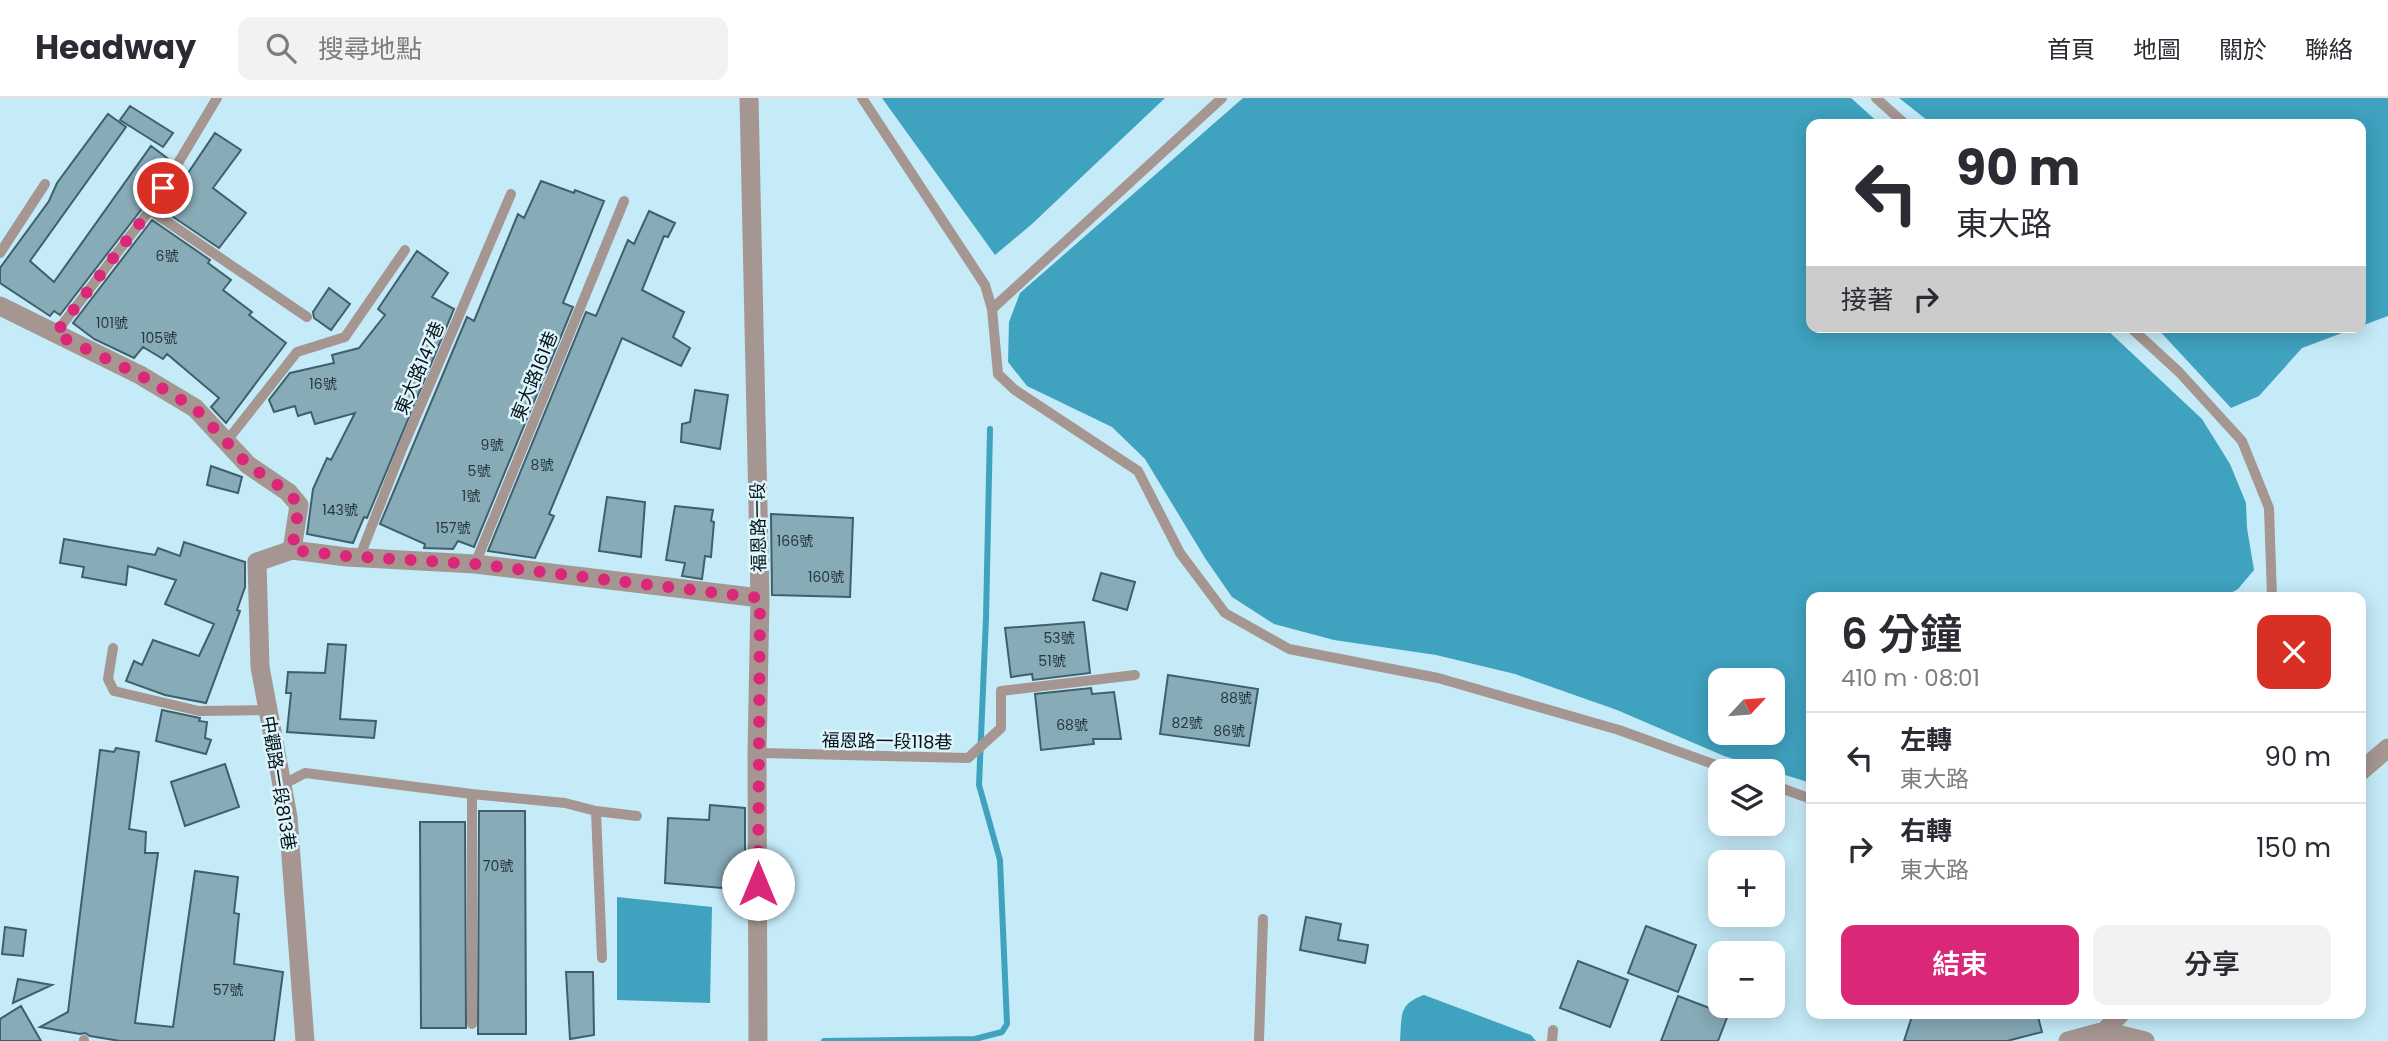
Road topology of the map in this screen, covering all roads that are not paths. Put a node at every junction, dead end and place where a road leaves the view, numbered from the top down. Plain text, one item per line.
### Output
1 (217, 98) edge
2 (749, 98) edge
3 (862, 98) edge
4 (1222, 98) edge
5 (1875, 98) edge
6 (1899, 119) edge
7 (45, 184) dead end
8 (511, 194) dead end
9 (624, 201) dead end
10 (150, 210) junction
11 (405, 250) dead end
12 (0, 253) edge
13 (0, 306) edge
14 (992, 309) junction
15 (307, 317) dead end
16 (2137, 333) edge
17 (55, 334) junction
18 (226, 442) junction
19 (292, 550) junction
20 (360, 556) junction
21 (475, 564) junction
22 (2272, 592) edge
23 (760, 598) junction
24 (113, 648) dead end
25 (1135, 675) dead end
26 (268, 710) junction
27 (2388, 748) edge
28 (757, 753) junction
29 (1708, 762) edge
30 (2366, 767) edge
31 (282, 785) junction
32 (1785, 789) edge
33 (472, 794) junction
34 (1806, 797) edge
35 (596, 811) junction
36 (637, 816) dead end
37 (1263, 919) dead end
38 (602, 958) dead end
39 (2116, 1019) edge
40 (472, 1024) dead end
41 (2105, 1031) junction
42 (305, 1041) edge
43 (758, 1041) edge
44 (1259, 1041) edge
45 (2068, 1041) edge
46 (2145, 1041) edge

1 - 10 lane
2 - 23 street, 福恩路一段
3 - 14 lane
4 - 14 lane
5 - 6 lane
7 - 12 lane
8 - 20 lane, 東大路147巷
9 - 21 lane, 東大路161巷
10 - 15 lane
10 - 17 lane
11 - 18 lane
13 - 17 street
14 - 29 lane
16 - 22 lane
17 - 18 street
18 - 19 street
19 - 20 street
19 - 26 street, 中觀路一段813巷
20 - 21 street
21 - 23 street
23 - 28 street, 福恩路一段
24 - 26 lane
25 - 28 lane, 福恩路一段118巷
26 - 31 street, 中觀路一段813巷
27 - 30 street
28 - 43 street, 福恩路一段
31 - 33 lane
31 - 42 street, 中觀路一段813巷
32 - 34 lane
33 - 35 lane
33 - 40 lane
35 - 36 lane
35 - 38 lane
37 - 44 lane
39 - 41 street
41 - 45 street
41 - 46 street

